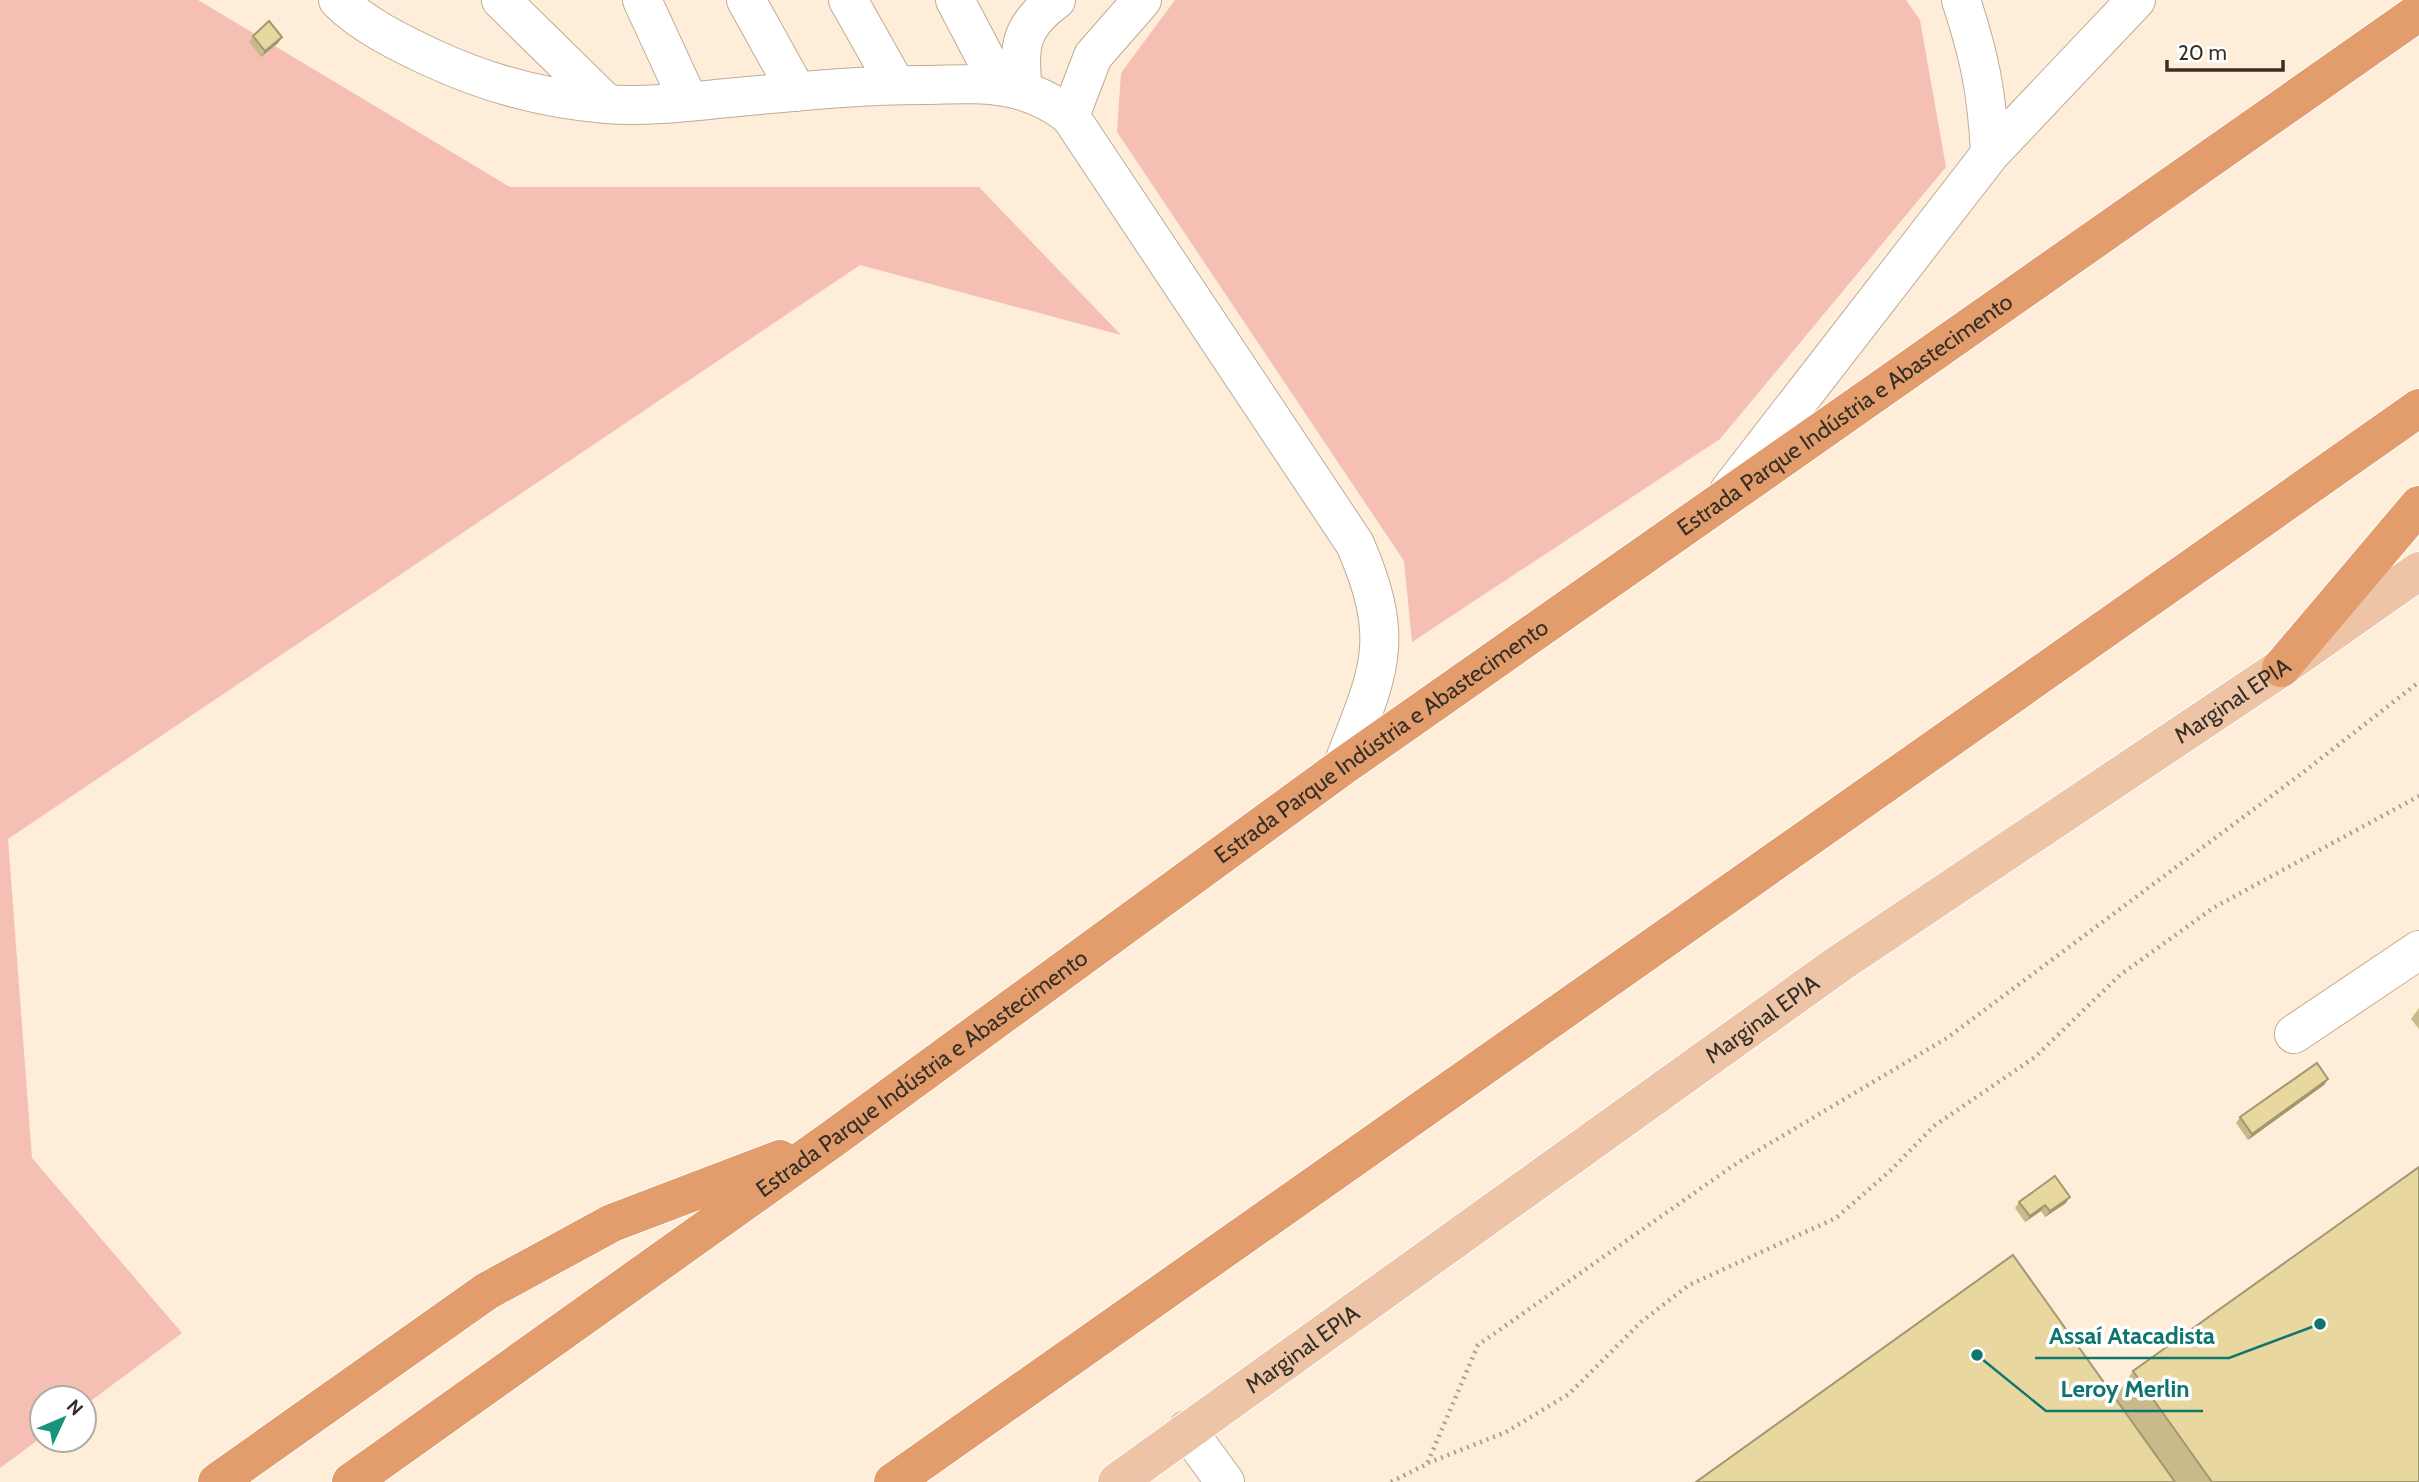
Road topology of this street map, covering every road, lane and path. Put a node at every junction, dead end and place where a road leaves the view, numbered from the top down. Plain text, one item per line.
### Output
1 (501, 0) edge
2 (642, 0) edge
3 (746, 0) edge
4 (848, 0) edge
5 (955, 0) edge
6 (1056, 0) edge
7 (1142, 0) edge
8 (1961, 0) edge
9 (2136, 0) edge
10 (351, 4) edge
11 (2419, 12) edge
12 (896, 85) junction
13 (1011, 87) junction
14 (797, 92) junction
15 (689, 102) junction
16 (607, 104) junction
17 (1070, 116) junction
18 (1990, 154) junction
19 (2419, 408) edge
20 (2419, 505) edge
21 (1717, 507) junction
22 (2419, 571) edge
23 (2281, 668) junction
24 (2419, 682) edge
25 (1342, 767) junction
26 (2419, 796) edge
27 (2419, 950) edge
28 (2294, 1034) dead end
29 (831, 1140) junction
30 (1187, 1430) junction
31 (1427, 1464) junction
32 (217, 1482) edge
33 (351, 1482) edge
34 (893, 1482) edge
35 (1117, 1482) edge
36 (1225, 1482) edge
37 (1391, 1482) edge

1 - 16 street
2 - 15 street
3 - 14 street
4 - 12 street
5 - 13 street
6 - 13 street
7 - 17 street
8 - 18 street
9 - 18 street
10 - 16 street
11 - 21 highway, Estrada Parque Indústria e Abastecimento
12 - 13 street
12 - 14 street
13 - 17 street
14 - 15 street
15 - 16 street
17 - 25 street
18 - 21 street
19 - 34 highway
20 - 23 highway
21 - 25 highway, Estrada Parque Indústria e Abastecimento
22 - 23 main road, Marginal EPIA
23 - 30 main road, Marginal EPIA
24 - 31 path
25 - 29 highway, Estrada Parque Indústria e Abastecimento
26 - 31 path
27 - 28 street
29 - 32 highway
29 - 33 highway, Estrada Parque Indústria e Abastecimento
30 - 35 main road, Marginal EPIA
30 - 36 street
31 - 37 path

